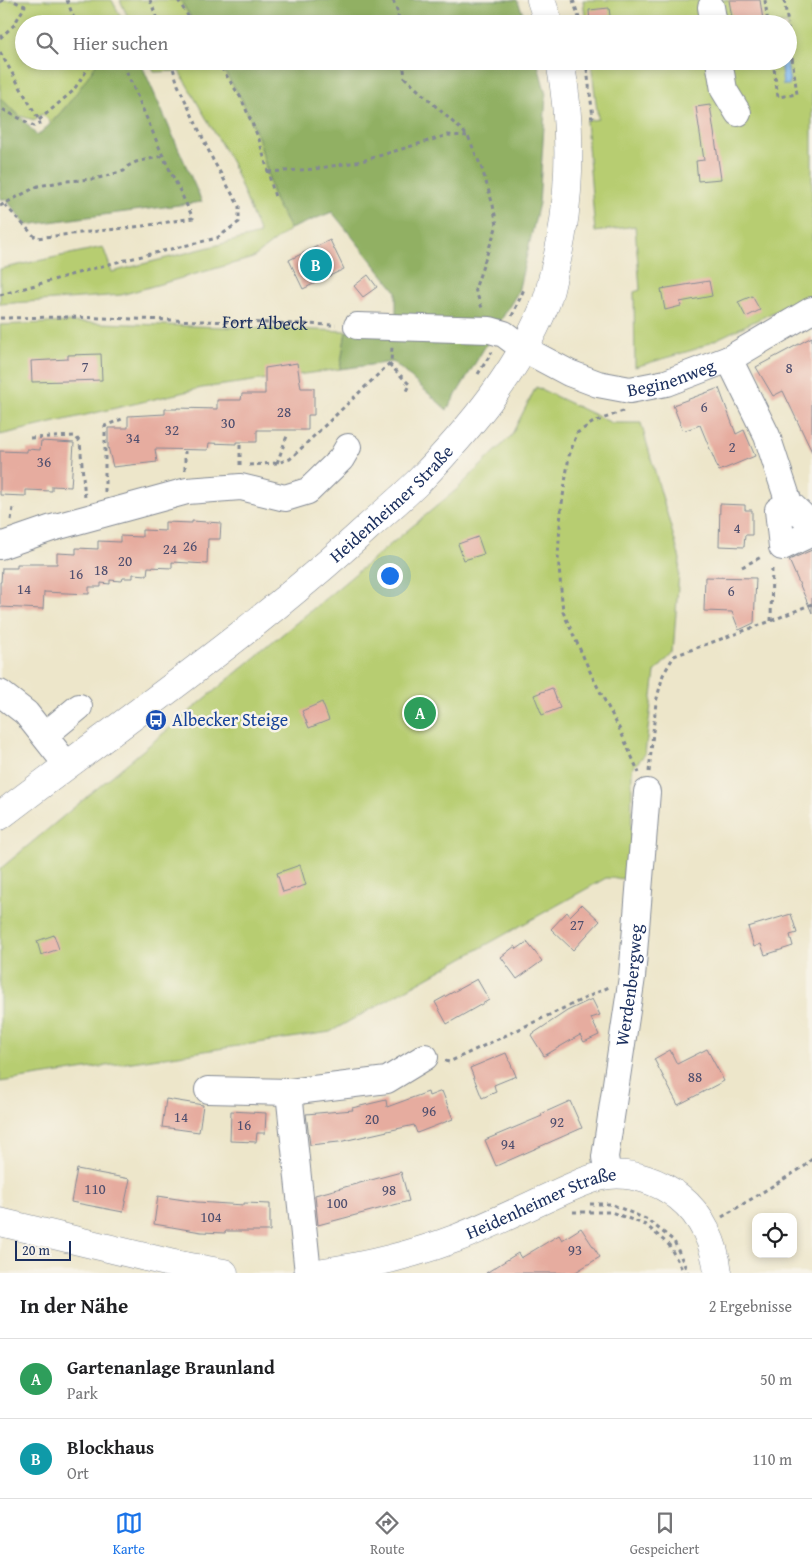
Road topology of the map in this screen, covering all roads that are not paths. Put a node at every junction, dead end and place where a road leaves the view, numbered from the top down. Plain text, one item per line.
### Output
1 (541, 0) edge
2 (546, 15) edge
3 (562, 70) edge
4 (721, 70) edge
5 (738, 113) dead end
6 (812, 310) edge
7 (357, 326) road end
8 (506, 338) junction
9 (729, 359) junction
10 (342, 448) dead end
11 (789, 504) junction
12 (812, 526) edge
13 (812, 533) edge
14 (0, 546) edge
15 (0, 694) edge
16 (79, 707) dead end
17 (45, 735) junction
18 (67, 765) junction
19 (647, 792) road end
20 (0, 816) edge
21 (425, 1057) road end
22 (208, 1090) dead end
23 (289, 1092) junction
24 (608, 1175) junction
25 (0, 1222) edge
26 (224, 1273) edge
27 (308, 1273) edge
28 (317, 1273) edge
29 (718, 1273) edge

1 - 2 main road
3 - 8 main road, Heidenheimer Straße
4 - 5 street
6 - 9 street, Beginenweg
7 - 8 street
8 - 9 street, Beginenweg
8 - 18 main road, Heidenheimer Straße
9 - 11 street
10 - 14 street
11 - 12 street
11 - 13 street
15 - 17 street
16 - 17 street
17 - 18 street
18 - 20 main road, Heidenheimer Straße
19 - 24 street, Werdenbergweg
21 - 23 street
22 - 23 street
23 - 27 street
24 - 28 main road, Heidenheimer Straße
24 - 29 main road, Heidenheimer Straße
25 - 26 main road

